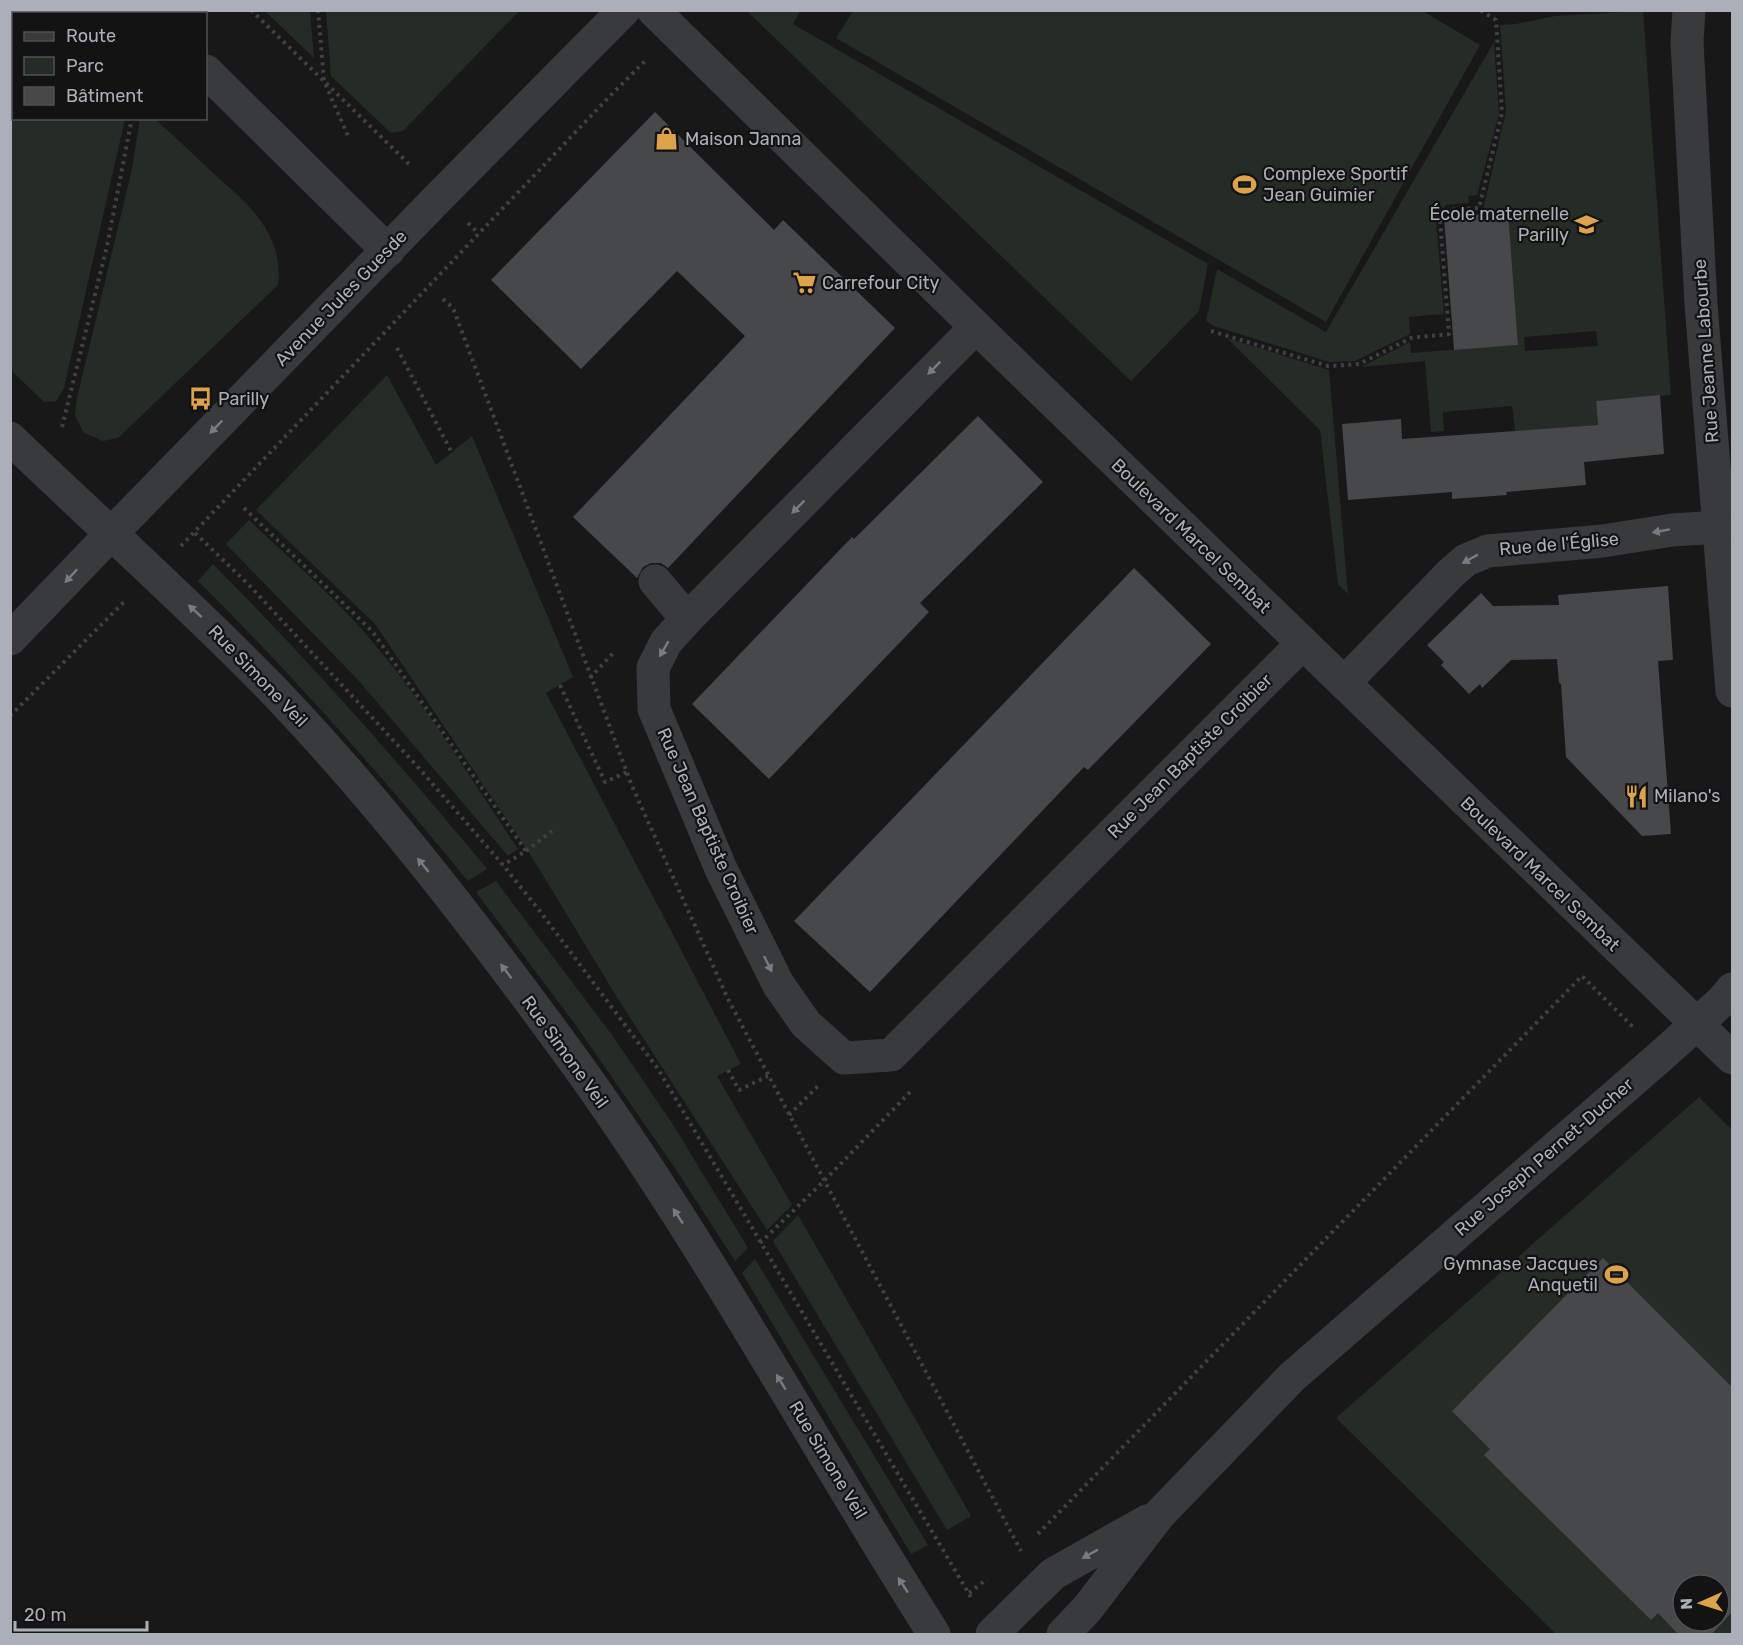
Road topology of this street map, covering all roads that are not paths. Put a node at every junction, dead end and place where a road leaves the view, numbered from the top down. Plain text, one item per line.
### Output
1 (624, 10) edge
2 (1689, 10) edge
3 (663, 21) edge
4 (207, 72) edge
5 (388, 251) junction
6 (976, 327) junction
7 (10, 438) edge
8 (1720, 527) junction
9 (111, 534) junction
10 (655, 581) dead end
11 (687, 620) junction
12 (10, 639) edge
13 (1302, 643) junction
14 (1344, 683) junction
15 (1732, 691) edge
16 (1732, 989) edge
17 (1696, 1024) junction
18 (1732, 1058) edge
19 (1159, 1515) junction
20 (1094, 1622) edge
21 (934, 1635) edge
22 (992, 1635) edge
23 (1063, 1635) edge

1 - 5 street, Avenue Jules Guesde
2 - 8 street, Rue Jeanne Labourbe
3 - 6 street, Boulevard Marcel Sembat
4 - 5 street
5 -> 9 street, Avenue Jules Guesde
6 -> 11 street, Rue Jean Baptiste Croibier
6 - 13 street, Boulevard Marcel Sembat
7 - 9 street, Rue Simone Veil
8 -> 14 street, Rue de l'Église
8 - 15 street, Rue Jeanne Labourbe
9 -> 12 street, Avenue Jules Guesde
21 -> 9 street, Rue Simone Veil
10 - 11 street
11 -> 13 street, Rue Jean Baptiste Croibier
13 - 14 street, Boulevard Marcel Sembat
14 - 17 street, Boulevard Marcel Sembat
16 - 17 street
17 - 18 street, Boulevard Marcel Sembat
17 - 19 street, Rue Joseph Pernet-Ducher
19 - 20 street, Rue Joseph Pernet-Ducher
19 -> 22 street, Rue Joseph Pernet-Ducher
20 - 23 street, Rue Joseph Pernet-Ducher

